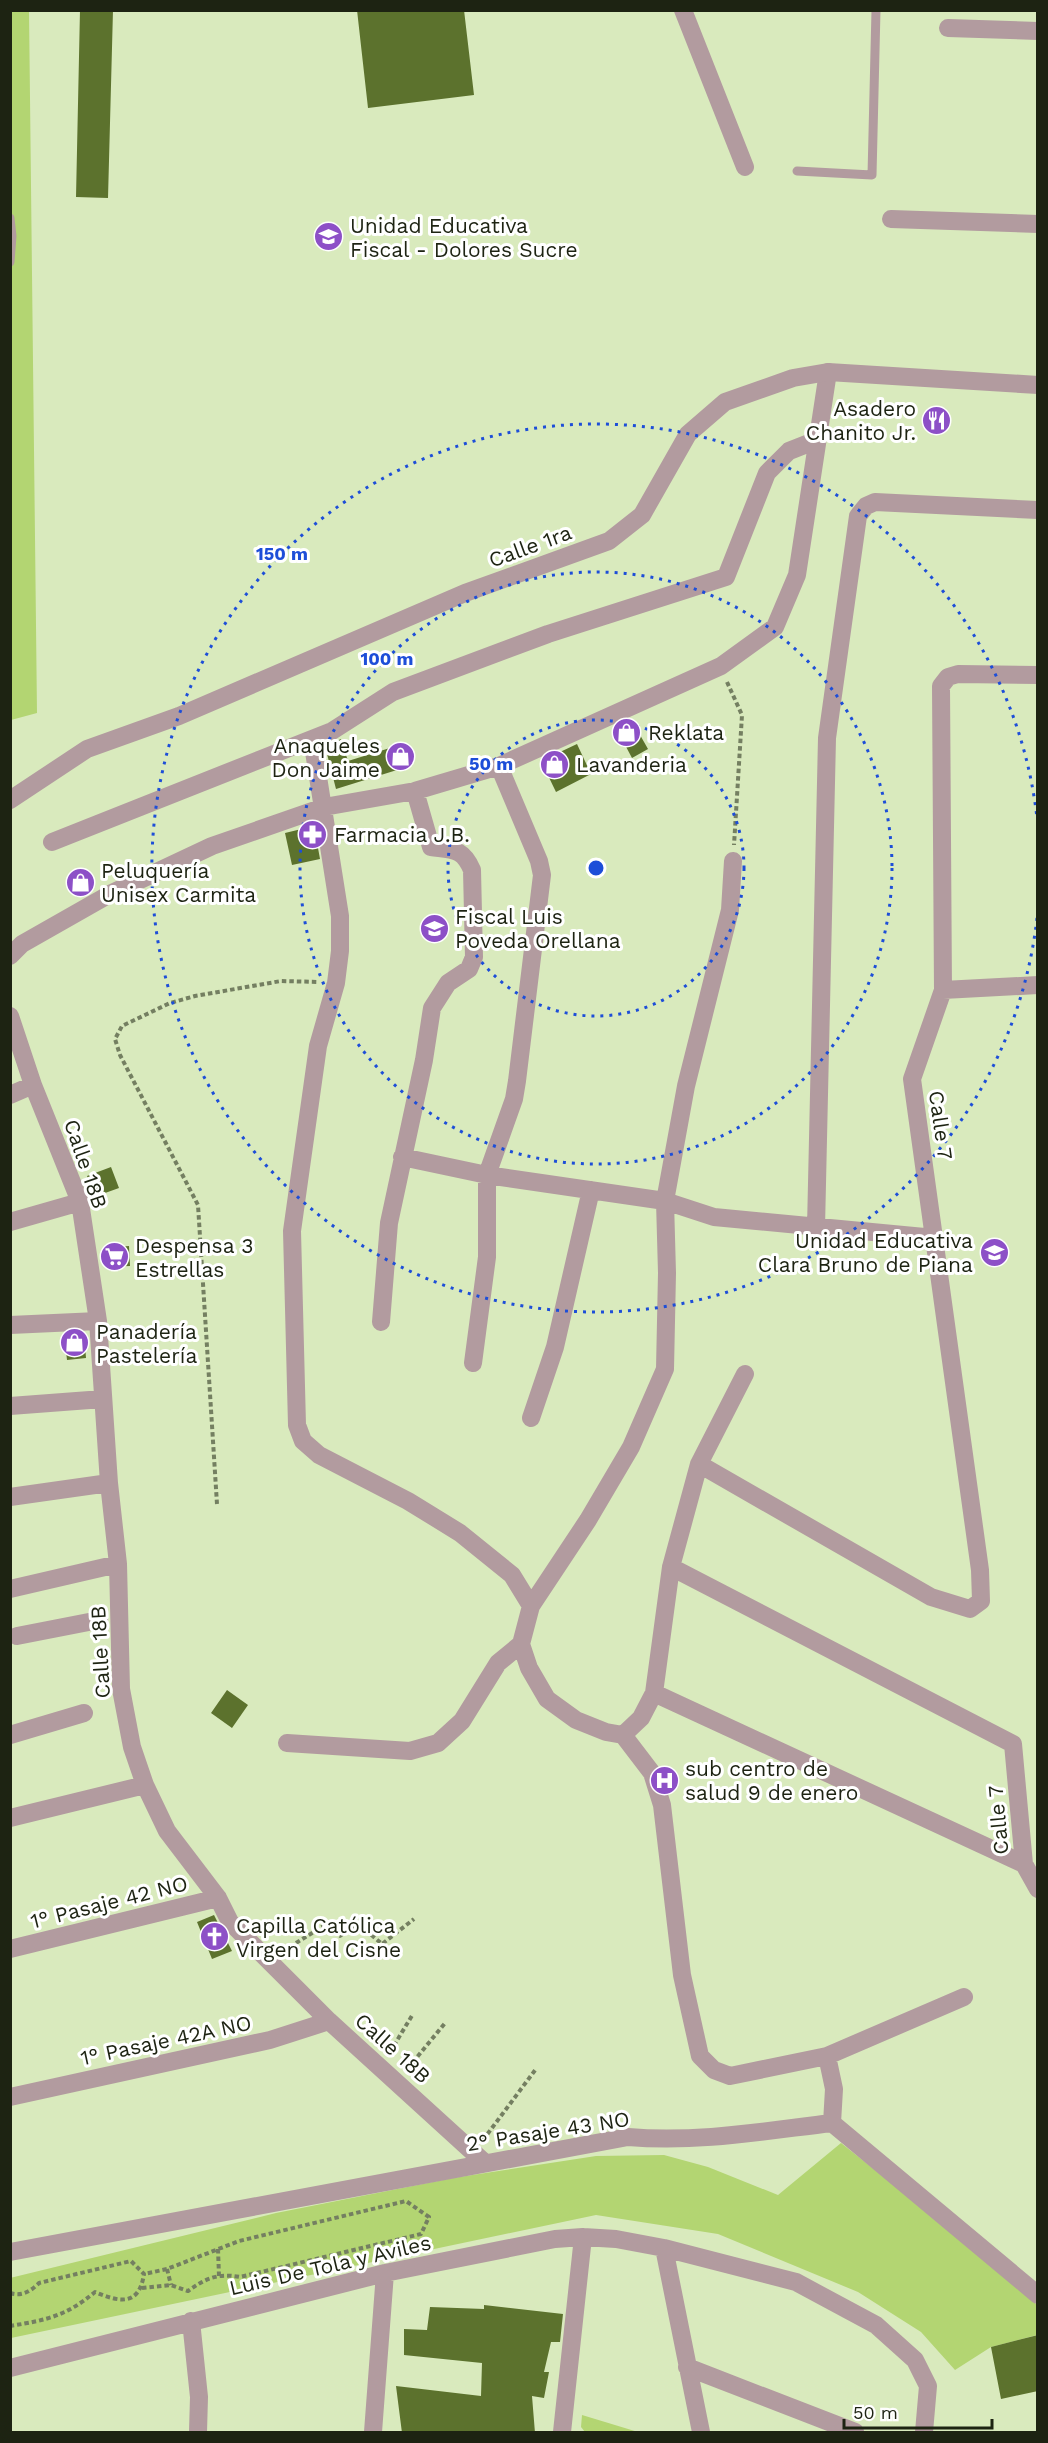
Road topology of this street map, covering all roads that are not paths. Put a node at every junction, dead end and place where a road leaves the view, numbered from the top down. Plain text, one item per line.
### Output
1 (683, 10) edge
2 (876, 10) edge
3 (948, 28) dead end
4 (1038, 31) edge
5 (745, 167) dead end
6 (797, 171) dead end
7 (10, 219) edge
8 (891, 219) dead end
9 (1038, 224) edge
10 (10, 262) edge
11 (828, 372) junction
12 (1038, 385) edge
13 (817, 440) junction
14 (1038, 510) edge
15 (1038, 675) edge
16 (312, 739) junction
17 (499, 766) junction
18 (416, 791) junction
19 (10, 800) edge
20 (324, 807) junction
21 (51, 843) dead end
22 (733, 861) road end
23 (14, 948) edge
24 (1038, 984) edge
25 (943, 990) junction
26 (10, 1016) edge
27 (33, 1085) junction
28 (10, 1095) edge
29 (402, 1157) junction
30 (487, 1175) junction
31 (591, 1190) junction
32 (665, 1201) junction
33 (80, 1202) junction
34 (10, 1222) edge
35 (816, 1228) junction
36 (934, 1238) junction
37 (98, 1321) junction
38 (381, 1322) dead end
39 (10, 1324) edge
40 (472, 1363) dead end
41 (745, 1374) dead end
42 (103, 1399) junction
43 (10, 1406) edge
44 (531, 1418) dead end
45 (699, 1464) junction
46 (110, 1483) junction
47 (10, 1497) edge
48 (118, 1564) junction
49 (671, 1567) junction
50 (10, 1589) edge
51 (531, 1606) junction
52 (99, 1620) dead end
53 (16, 1636) dead end
54 (521, 1644) junction
55 (654, 1693) junction
56 (84, 1713) dead end
57 (10, 1735) edge
58 (623, 1736) junction
59 (286, 1743) dead end
60 (145, 1785) junction
61 (10, 1818) edge
62 (1024, 1864) junction
63 (1038, 1889) edge
64 (218, 1898) junction
65 (10, 1949) edge
66 (964, 1997) dead end
67 (329, 2021) junction
68 (827, 2056) junction
69 (10, 2097) edge
70 (832, 2123) junction
71 (480, 2158) junction
72 (583, 2237) junction
73 (664, 2248) junction
74 (10, 2252) edge
75 (385, 2273) junction
76 (1038, 2295) edge
77 (191, 2321) junction
78 (687, 2367) junction
79 (10, 2368) edge
80 (198, 2433) edge
81 (373, 2433) edge
82 (562, 2433) edge
83 (701, 2433) edge
84 (855, 2433) edge
85 (924, 2433) edge

1 - 5 street
2 - 6 lane
3 - 4 street
7 - 10 lane
8 - 9 street
11 - 12 street, Calle 1ra
11 - 13 street
11 - 19 street, Calle 1ra
13 - 16 street
13 - 17 street
14 - 35 street
15 - 25 street, Calle 7
16 - 20 street
16 - 21 street
17 - 18 street
17 - 30 street
18 - 20 street
18 - 29 street
20 - 23 street
20 - 51 street
22 - 32 street
24 - 25 street
25 - 36 street, Calle 7
26 - 27 street, Calle 18B
27 - 28 street
27 - 33 street, Calle 18B
29 - 30 street
29 - 38 street
30 - 31 street
30 - 40 street
31 - 32 street
31 - 44 street
32 - 35 street
32 - 51 street
33 - 34 street
33 - 37 street, Calle 18B
35 - 36 street
36 - 45 street, Calle 7
37 - 39 street
37 - 42 street, Calle 18B
41 - 45 street
42 - 43 street
42 - 46 street, Calle 18B
45 - 49 street
46 - 47 street
46 - 48 street, Calle 18B
48 - 50 street
48 - 60 street, Calle 18B
49 - 55 street
49 - 62 street, Calle 7
51 - 54 street
52 - 53 street
54 - 58 street
54 - 59 street
55 - 58 street
55 - 62 street
56 - 57 street
58 - 68 street
60 - 61 street
60 - 64 street, Calle 18B
62 - 63 street, Calle 7
64 - 65 street, 1° Pasaje 42 NO
64 - 67 street, Calle 18B
66 - 68 street
67 - 69 street, 1° Pasaje 42A NO
67 - 71 street, Calle 18B
68 - 70 street
70 - 71 street, 2° Pasaje 43 NO
70 - 76 street
71 - 74 street, 2° Pasaje 43 NO
72 - 73 street, Luis De Tola y Aviles
72 - 75 street, Luis De Tola y Aviles
72 - 82 street
73 - 78 street
73 - 85 street, Luis De Tola y Aviles
75 - 77 street, Luis De Tola y Aviles
75 - 81 street
77 - 79 street, Luis De Tola y Aviles
77 - 80 street
78 - 83 street
78 - 84 street

